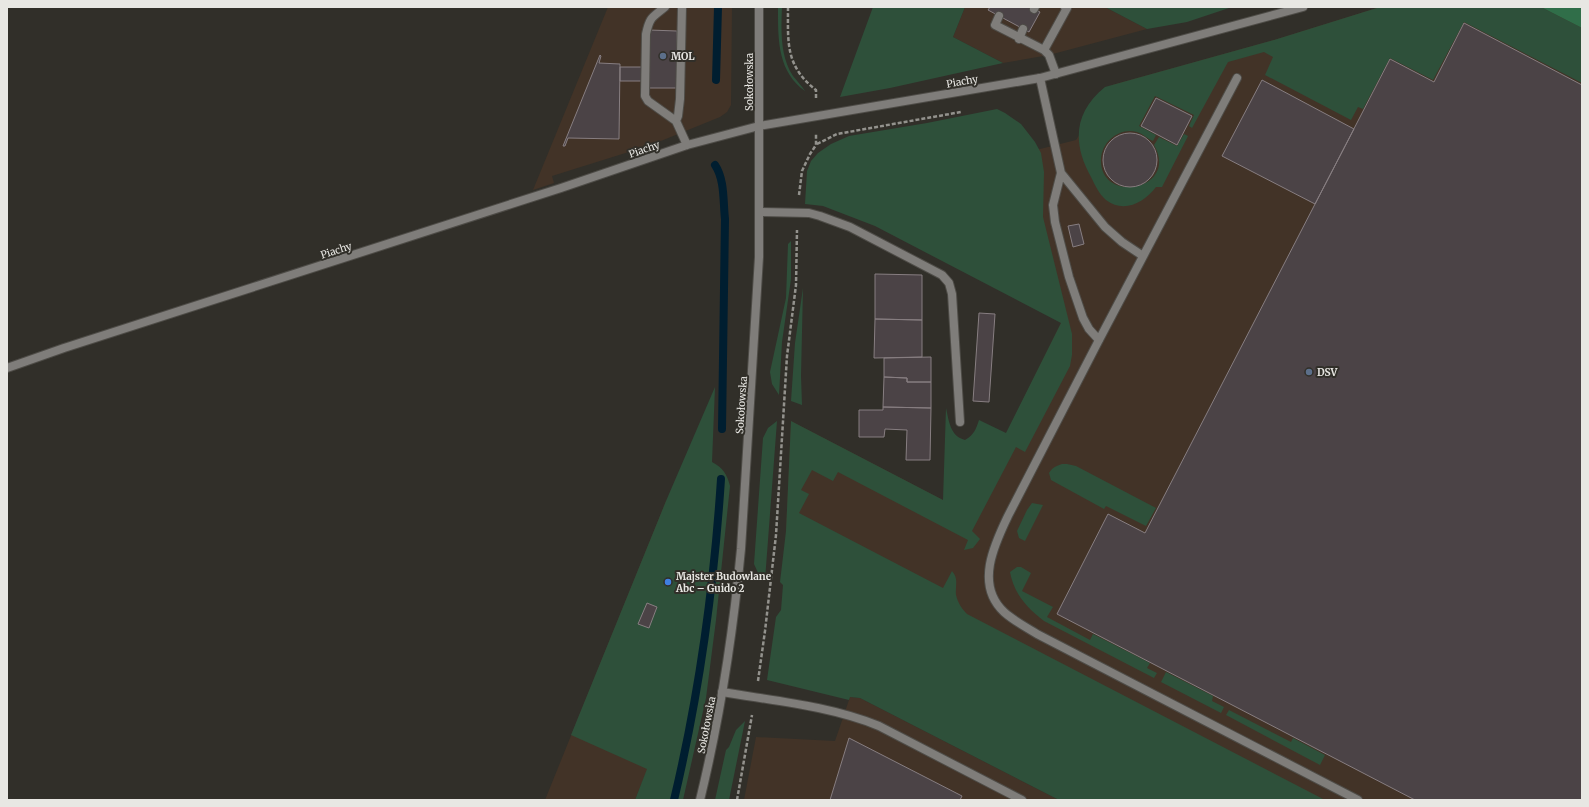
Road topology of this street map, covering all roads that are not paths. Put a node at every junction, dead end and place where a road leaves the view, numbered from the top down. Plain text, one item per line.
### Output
1 (665, 7) edge
2 (682, 7) edge
3 (758, 7) edge
4 (1303, 7) edge
5 (1066, 8) edge
6 (999, 16) dead end
7 (1024, 29) dead end
8 (1019, 38) junction
9 (1044, 50) junction
10 (1056, 74) junction
11 (1040, 78) junction
12 (1237, 78) dead end
13 (676, 121) junction
14 (759, 126) junction
15 (687, 145) junction
16 (1061, 173) junction
17 (760, 212) junction
18 (1143, 256) junction
19 (1098, 340) junction
20 (7, 368) edge
21 (960, 422) dead end
22 (722, 692) junction
23 (700, 800) edge
24 (1022, 800) edge
25 (1358, 800) edge

1 - 13 street
2 - 13 street
3 - 14 street, Sokołowska
4 - 10 street, Piachy
5 - 9 street
6 - 8 street
7 - 8 street
8 - 9 street
9 - 10 street
10 - 11 street, Piachy
11 - 14 street, Piachy
11 - 16 street
12 - 18 street
13 - 15 street
14 - 15 street, Piachy
14 - 17 street, Sokołowska
15 - 20 street, Piachy
16 - 18 street
16 - 19 street
17 - 21 street
17 - 22 street, Sokołowska
18 - 19 street
19 - 25 street
22 - 23 street, Sokołowska
22 - 24 street

